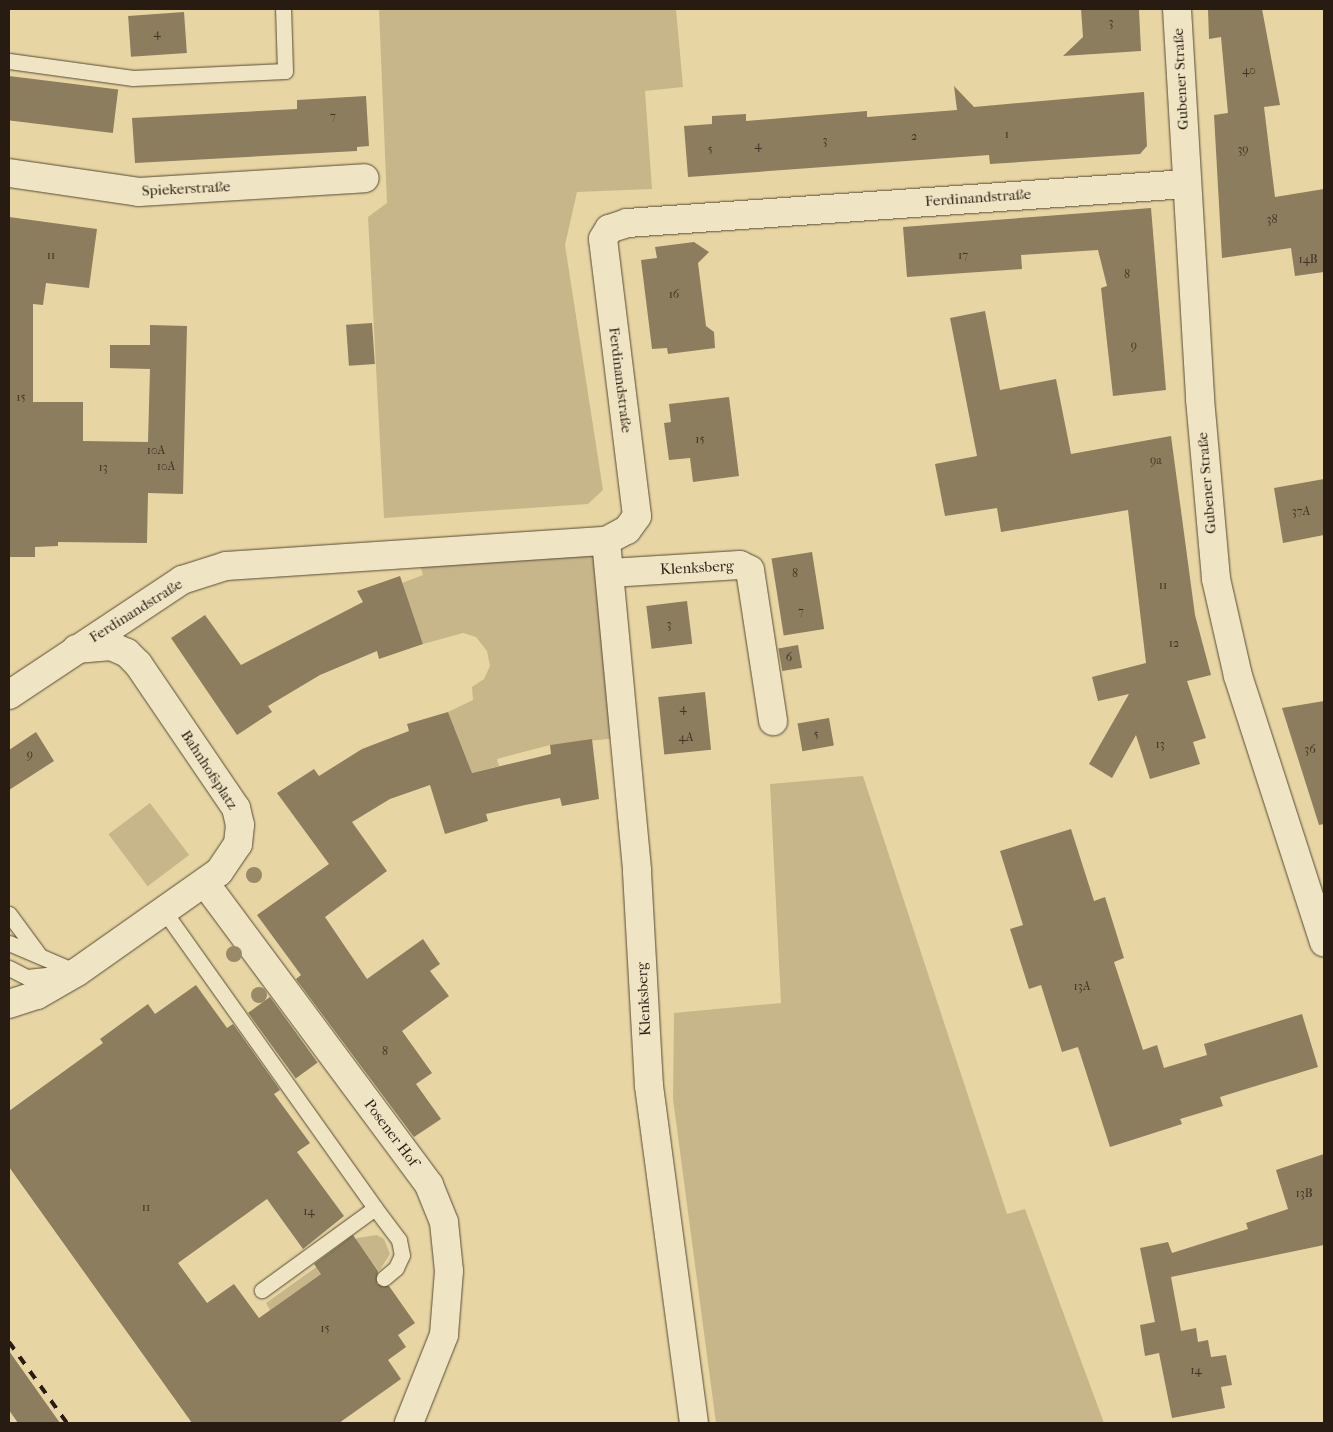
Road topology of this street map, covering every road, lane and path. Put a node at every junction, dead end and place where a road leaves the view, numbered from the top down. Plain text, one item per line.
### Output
1 (283, 9) edge
2 (1177, 9) edge
3 (9, 61) edge
4 (9, 174) edge
5 (365, 178) dead end
6 (1186, 184) junction
7 (606, 541) junction
8 (610, 573) junction
9 (74, 650) junction
10 (9, 695) edge
11 (773, 721) dead end
12 (205, 883) junction
13 (164, 911) junction
14 (9, 915) edge
15 (1324, 942) edge
16 (9, 943) edge
17 (40, 957) junction
18 (9, 968) edge
19 (77, 972) junction
20 (9, 1004) edge
21 (375, 1208) junction
22 (384, 1278) dead end
23 (262, 1290) dead end
24 (409, 1423) edge
25 (694, 1423) edge

1 - 3 lane
2 - 6 street, Gubener Straße
4 - 5 street, Spiekerstraße
6 - 7 street, Ferdinandstraße
6 - 15 street, Gubener Straße
7 - 8 street, Klenksberg
7 - 9 street, Ferdinandstraße
8 - 11 street, Klenksberg
8 - 25 street, Klenksberg
9 - 10 street, Bahnhofsplatz
9 - 12 street, Bahnhofsplatz
12 - 13 street, Bahnhofsplatz
12 - 24 street, Posener Hof
13 - 19 street, Bahnhofsplatz
13 - 21 lane
14 - 17 lane
16 - 17 lane
17 - 19 lane
18 - 19 lane
19 - 20 street, Bahnhofsplatz
21 - 22 lane
21 - 23 lane

